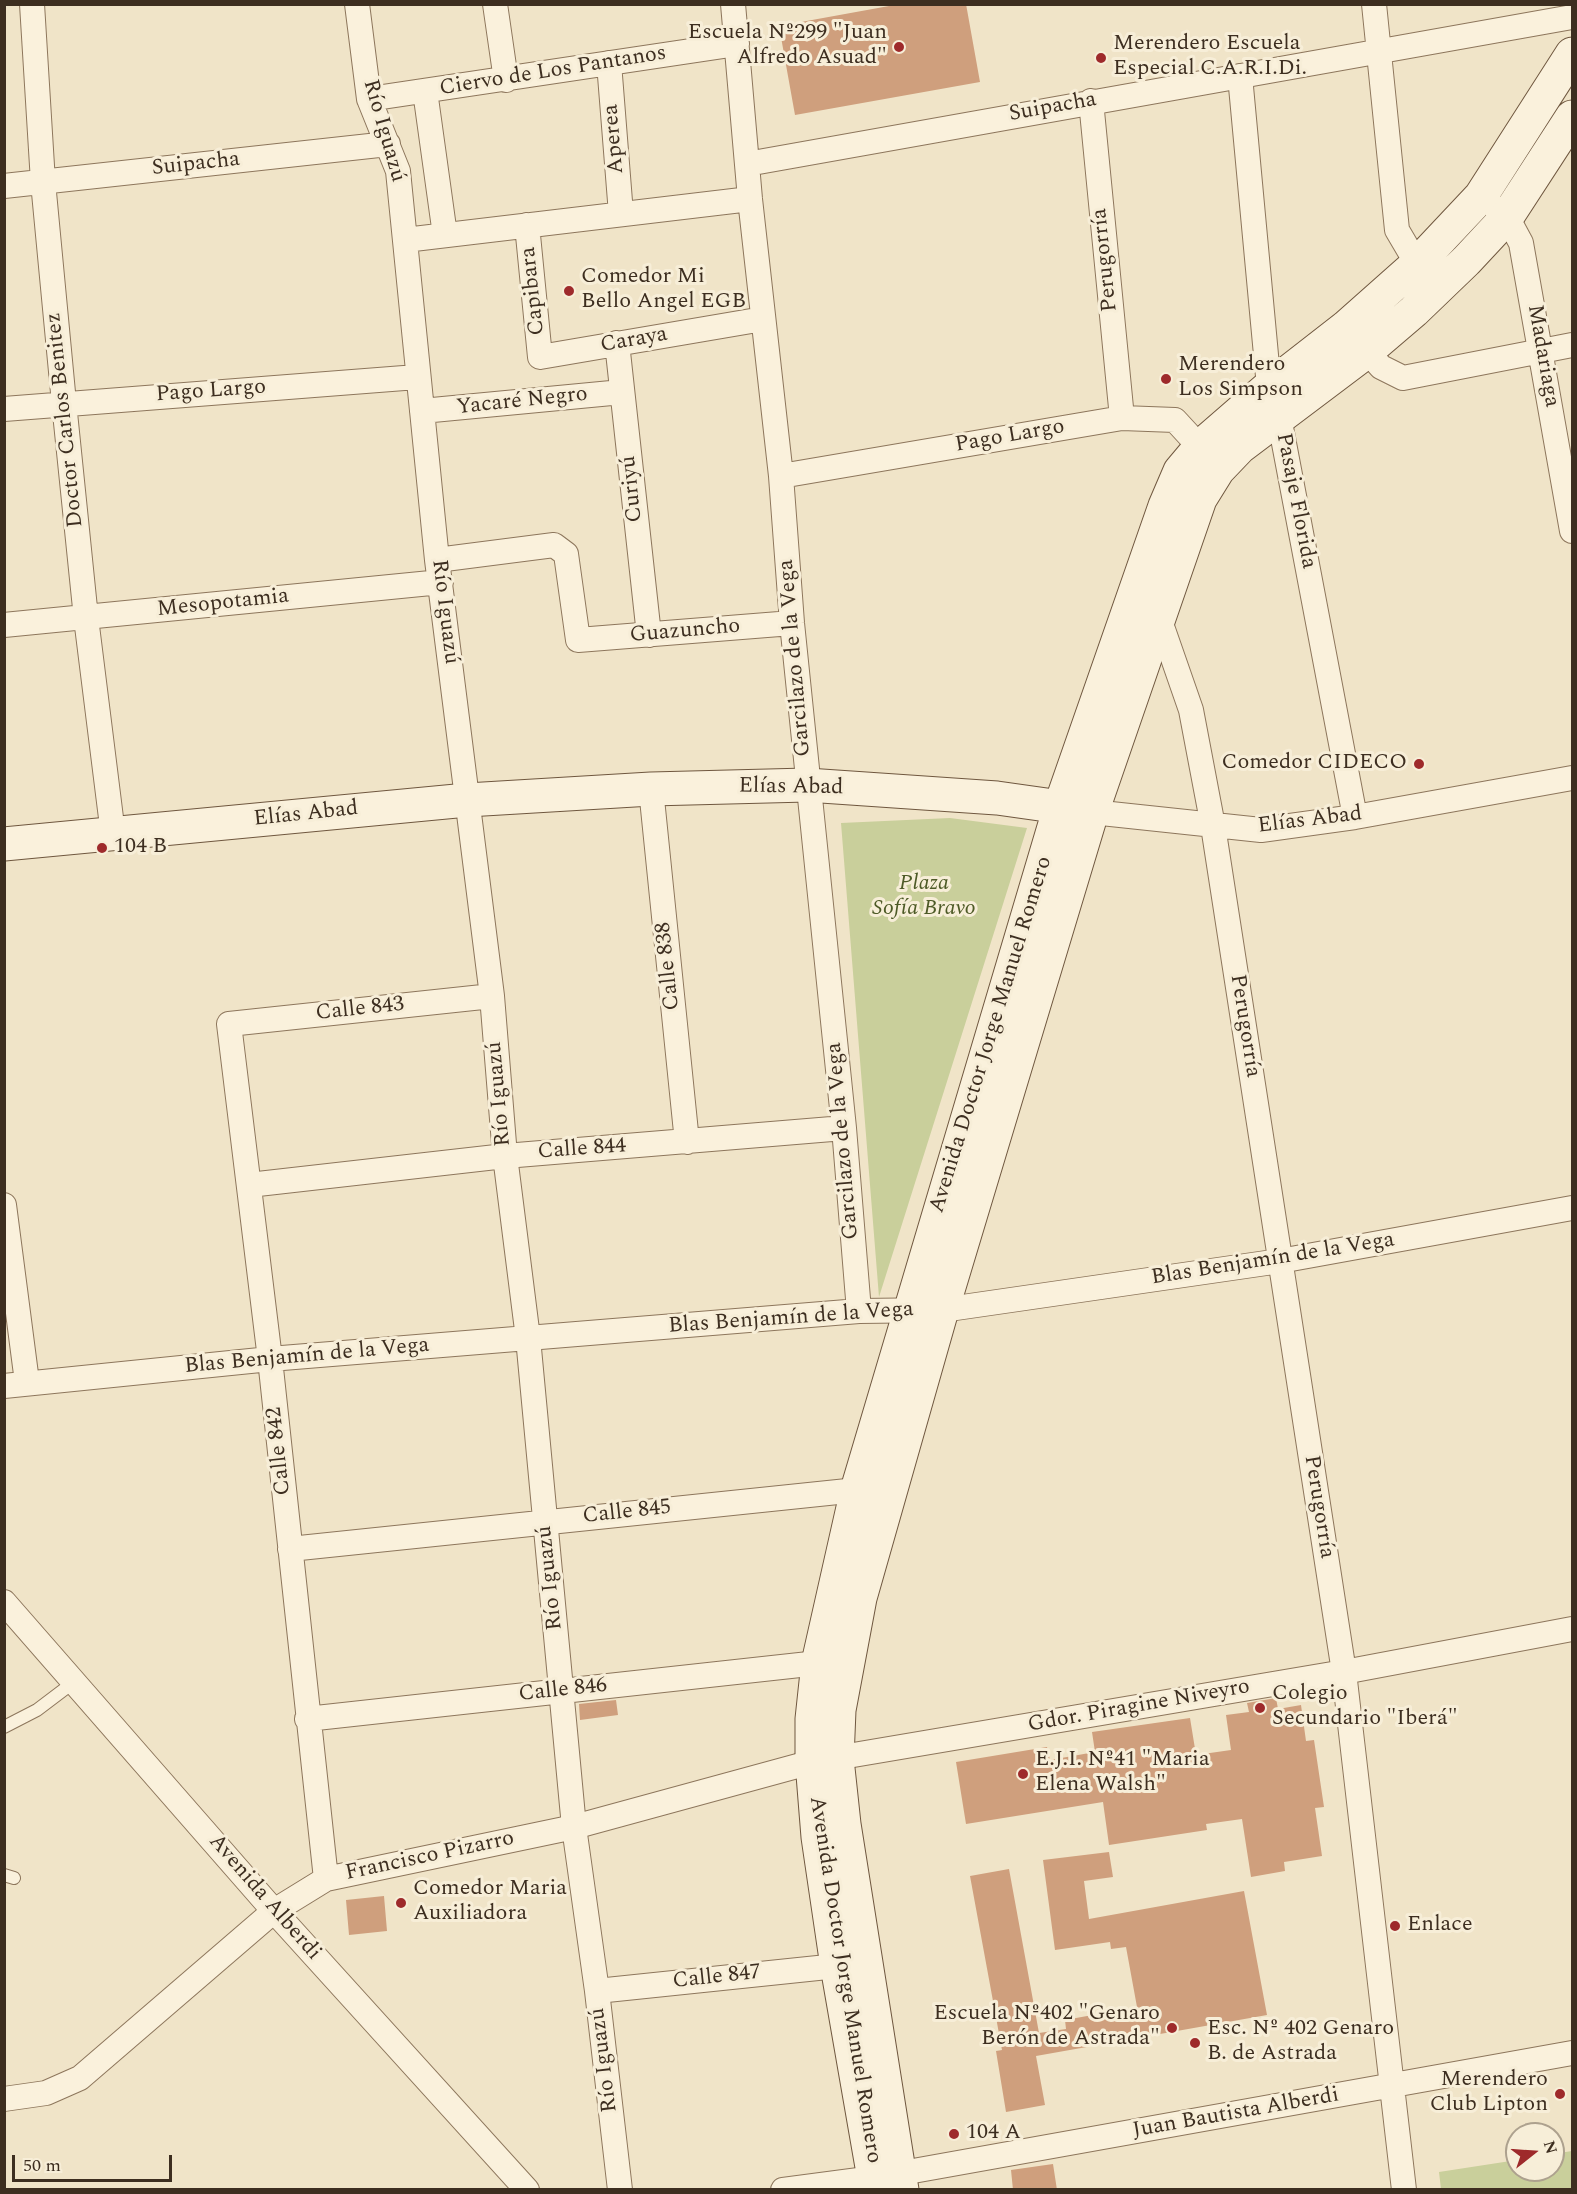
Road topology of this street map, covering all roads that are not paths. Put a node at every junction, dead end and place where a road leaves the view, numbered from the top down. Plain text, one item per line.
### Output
1 (32, 4) edge
2 (357, 4) edge
3 (495, 4) edge
4 (733, 4) edge
5 (1374, 4) edge
6 (1572, 17) edge
7 (737, 44) junction
8 (1377, 52) junction
9 (1572, 54) edge
10 (609, 63) junction
11 (1240, 76) junction
12 (506, 80) junction
13 (425, 91) junction
14 (369, 99) junction
15 (1091, 101) junction
16 (1572, 117) edge
17 (388, 144) junction
18 (747, 164) junction
19 (43, 183) junction
20 (4, 186) edge
21 (1481, 196) junction
22 (750, 199) junction
23 (621, 214) junction
24 (1507, 217) junction
25 (527, 225) junction
26 (445, 235) junction
27 (405, 240) junction
28 (1417, 264) junction
29 (763, 319) junction
30 (1356, 339) junction
31 (617, 344) junction
32 (1572, 345) edge
33 (1541, 351) junction
34 (540, 357) joint
35 (417, 377) junction
36 (622, 392) junction
37 (1274, 402) junction
38 (64, 403) junction
39 (4, 409) edge
40 (422, 411) junction
41 (1122, 418) junction
42 (1210, 458) junction
43 (781, 476) junction
44 (1572, 531) edge
45 (439, 571) junction
46 (86, 618) junction
47 (1159, 618) junction
48 (792, 623) junction
49 (4, 625) edge
50 (649, 635) junction
51 (578, 640) joint
52 (1572, 778) edge
53 (807, 785) junction
54 (651, 789) junction
55 (467, 800) junction
56 (1060, 807) junction
57 (1092, 812) junction
58 (1355, 817) junction
59 (1213, 826) junction
60 (113, 834) junction
61 (4, 844) edge
62 (492, 996) junction
63 (229, 1024) joint
64 (844, 1128) junction
65 (687, 1142) junction
66 (505, 1156) junction
67 (249, 1185) junction
68 (4, 1204) edge
69 (1572, 1208) edge
70 (1280, 1261) junction
71 (909, 1310) junction
72 (942, 1310) junction
73 (859, 1311) junction
74 (528, 1338) junction
75 (270, 1359) junction
76 (16, 1384) edge
77 (857, 1490) junction
78 (546, 1521) junction
79 (290, 1549) junction
80 (4, 1602) edge
81 (1572, 1629) edge
82 (818, 1663) junction
83 (1344, 1672) junction
84 (74, 1682) junction
85 (562, 1691) junction
86 (307, 1719) junction
87 (4, 1727) edge
88 (825, 1761) junction
89 (574, 1827) junction
90 (326, 1879) junction
91 (274, 1911) junction
92 (837, 1966) junction
93 (597, 1991) junction
94 (1572, 2053) edge
95 (1390, 2087) junction
96 (4, 2099) edge
97 (888, 2183) edge
98 (526, 2190) edge
99 (620, 2190) edge
100 (783, 2190) edge
101 (1404, 2190) edge

1 - 19 street, Doctor Carlos Benitez
2 - 14 street, Río Iguazú
3 - 12 street
4 - 7 street, Garcilazo de la Vega
5 - 8 street
6 - 8 street, Suipacha
7 - 10 street, Ciervo de Los Pantanos
7 - 18 street, Garcilazo de la Vega
8 - 11 street, Suipacha
8 - 28 street
9 - 21 main road, Avenida Doctor Jorge Manuel Romero
10 - 12 street, Ciervo de Los Pantanos
10 - 23 street, Aperea
11 - 15 street, Suipacha
11 - 37 street, Pasaje Florida
12 - 13 street, Ciervo de Los Pantanos
13 - 14 street, Ciervo de Los Pantanos
13 - 26 street
14 - 17 street, Río Iguazú
15 - 18 street, Suipacha
15 - 41 street, Perugorría
16 - 24 main road, Avenida Doctor Jorge Manuel Romero
17 - 19 street, Suipacha
17 - 27 street, Río Iguazú
18 - 22 street, Garcilazo de la Vega
19 - 20 street, Suipacha
19 - 38 street, Doctor Carlos Benitez
21 - 24 street, Madariaga
21 - 28 main road, Avenida Doctor Jorge Manuel Romero
22 - 23 street
22 - 29 street, Garcilazo de la Vega
23 - 25 street
24 - 30 main road, Avenida Doctor Jorge Manuel Romero
24 - 33 street, Madariaga
25 - 26 street
25 - 34 street, Capibara
26 - 27 street
27 - 35 street, Río Iguazú
28 - 30 main road, Avenida Doctor Jorge Manuel Romero
29 - 31 street, Caraya
29 - 43 street, Garcilazo de la Vega
30 - 33 street
30 - 37 main road, Avenida Doctor Jorge Manuel Romero
31 - 34 street, Caraya
31 - 36 street, Curiyú
32 - 33 street
33 - 44 street, Madariaga
35 - 38 street, Pago Largo
35 - 40 street, Río Iguazú
36 - 40 street, Yacaré Negro
36 - 50 street, Curiyú
37 - 42 main road, Avenida Doctor Jorge Manuel Romero
37 - 58 street, Pasaje Florida
38 - 39 street, Pago Largo
38 - 46 street, Doctor Carlos Benitez
40 - 45 street, Río Iguazú
41 - 42 street, Pago Largo
41 - 43 street, Pago Largo
42 - 47 main road, Avenida Doctor Jorge Manuel Romero
42 - 56 main road, Avenida Doctor Jorge Manuel Romero
43 - 48 street, Garcilazo de la Vega
45 - 46 street, Mesopotamia
45 - 51 street, Mesopotamia
45 - 55 street, Río Iguazú
46 - 49 street, Mesopotamia
46 - 60 street, Doctor Carlos Benitez
47 - 57 main road, Avenida Doctor Jorge Manuel Romero
47 - 59 street, Perugorría
48 - 50 street, Guazuncho
48 - 53 street, Garcilazo de la Vega
50 - 51 street, Guazuncho
52 - 58 street, Elías Abad
53 - 54 main road, Elías Abad
53 - 56 main road, Elías Abad
53 - 64 street, Garcilazo de la Vega
54 - 55 main road, Elías Abad
54 - 65 street, Calle 838
55 - 60 main road, Elías Abad
55 - 62 street, Río Iguazú
56 - 57 main road, Elías Abad
56 - 71 main road, Avenida Doctor Jorge Manuel Romero
57 - 59 street, Elías Abad
57 - 72 main road, Avenida Doctor Jorge Manuel Romero
58 - 59 street, Elías Abad
59 - 70 street, Perugorría
60 - 61 main road, Elías Abad
62 - 63 street, Calle 843
62 - 66 street, Río Iguazú
63 - 67 street, Calle 842
64 - 65 street, Calle 844
64 - 73 street, Garcilazo de la Vega
65 - 66 street, Calle 844
66 - 67 street, Calle 844
66 - 74 street, Río Iguazú
67 - 75 street, Calle 842
68 - 76 street
69 - 70 street, Blas Benjamín de la Vega
70 - 72 street, Blas Benjamín de la Vega
70 - 83 street, Perugorría
71 - 72 street, Blas Benjamín de la Vega
71 - 73 street, Blas Benjamín de la Vega
71 - 77 main road, Avenida Doctor Jorge Manuel Romero
72 - 88 main road, Avenida Doctor Jorge Manuel Romero
73 - 74 street, Blas Benjamín de la Vega
74 - 75 street, Blas Benjamín de la Vega
74 - 78 street, Río Iguazú
75 - 76 street, Blas Benjamín de la Vega
75 - 79 street, Calle 842
77 - 78 street, Calle 845
77 - 82 main road, Avenida Doctor Jorge Manuel Romero
78 - 79 street, Calle 845
78 - 85 street, Río Iguazú
79 - 86 street, Calle 842
80 - 84 street, Avenida Alberdi
81 - 83 street, Gdor. Piragine Niveyro
82 - 85 street, Calle 846
82 - 88 main road, Avenida Doctor Jorge Manuel Romero
83 - 88 street, Gdor. Piragine Niveyro
83 - 95 street, Perugorría
84 - 87 lane
84 - 91 street, Avenida Alberdi
85 - 86 street, Calle 846
85 - 89 street, Río Iguazú
86 - 90 street, Calle 842
88 - 89 street, Francisco Pizarro
88 - 92 main road, Avenida Doctor Jorge Manuel Romero
88 - 97 main road, Avenida Doctor Jorge Manuel Romero
89 - 90 street, Francisco Pizarro
89 - 93 street, Río Iguazú
90 - 91 street, Francisco Pizarro
91 - 96 street, Francisco Pizarro
91 - 98 street, Avenida Alberdi
92 - 93 street, Calle 847
92 - 97 main road, Avenida Doctor Jorge Manuel Romero
93 - 99 street, Río Iguazú
94 - 95 street, Juan Bautista Alberdi
95 - 97 street, Juan Bautista Alberdi
95 - 101 street, Perugorría
97 - 100 street

